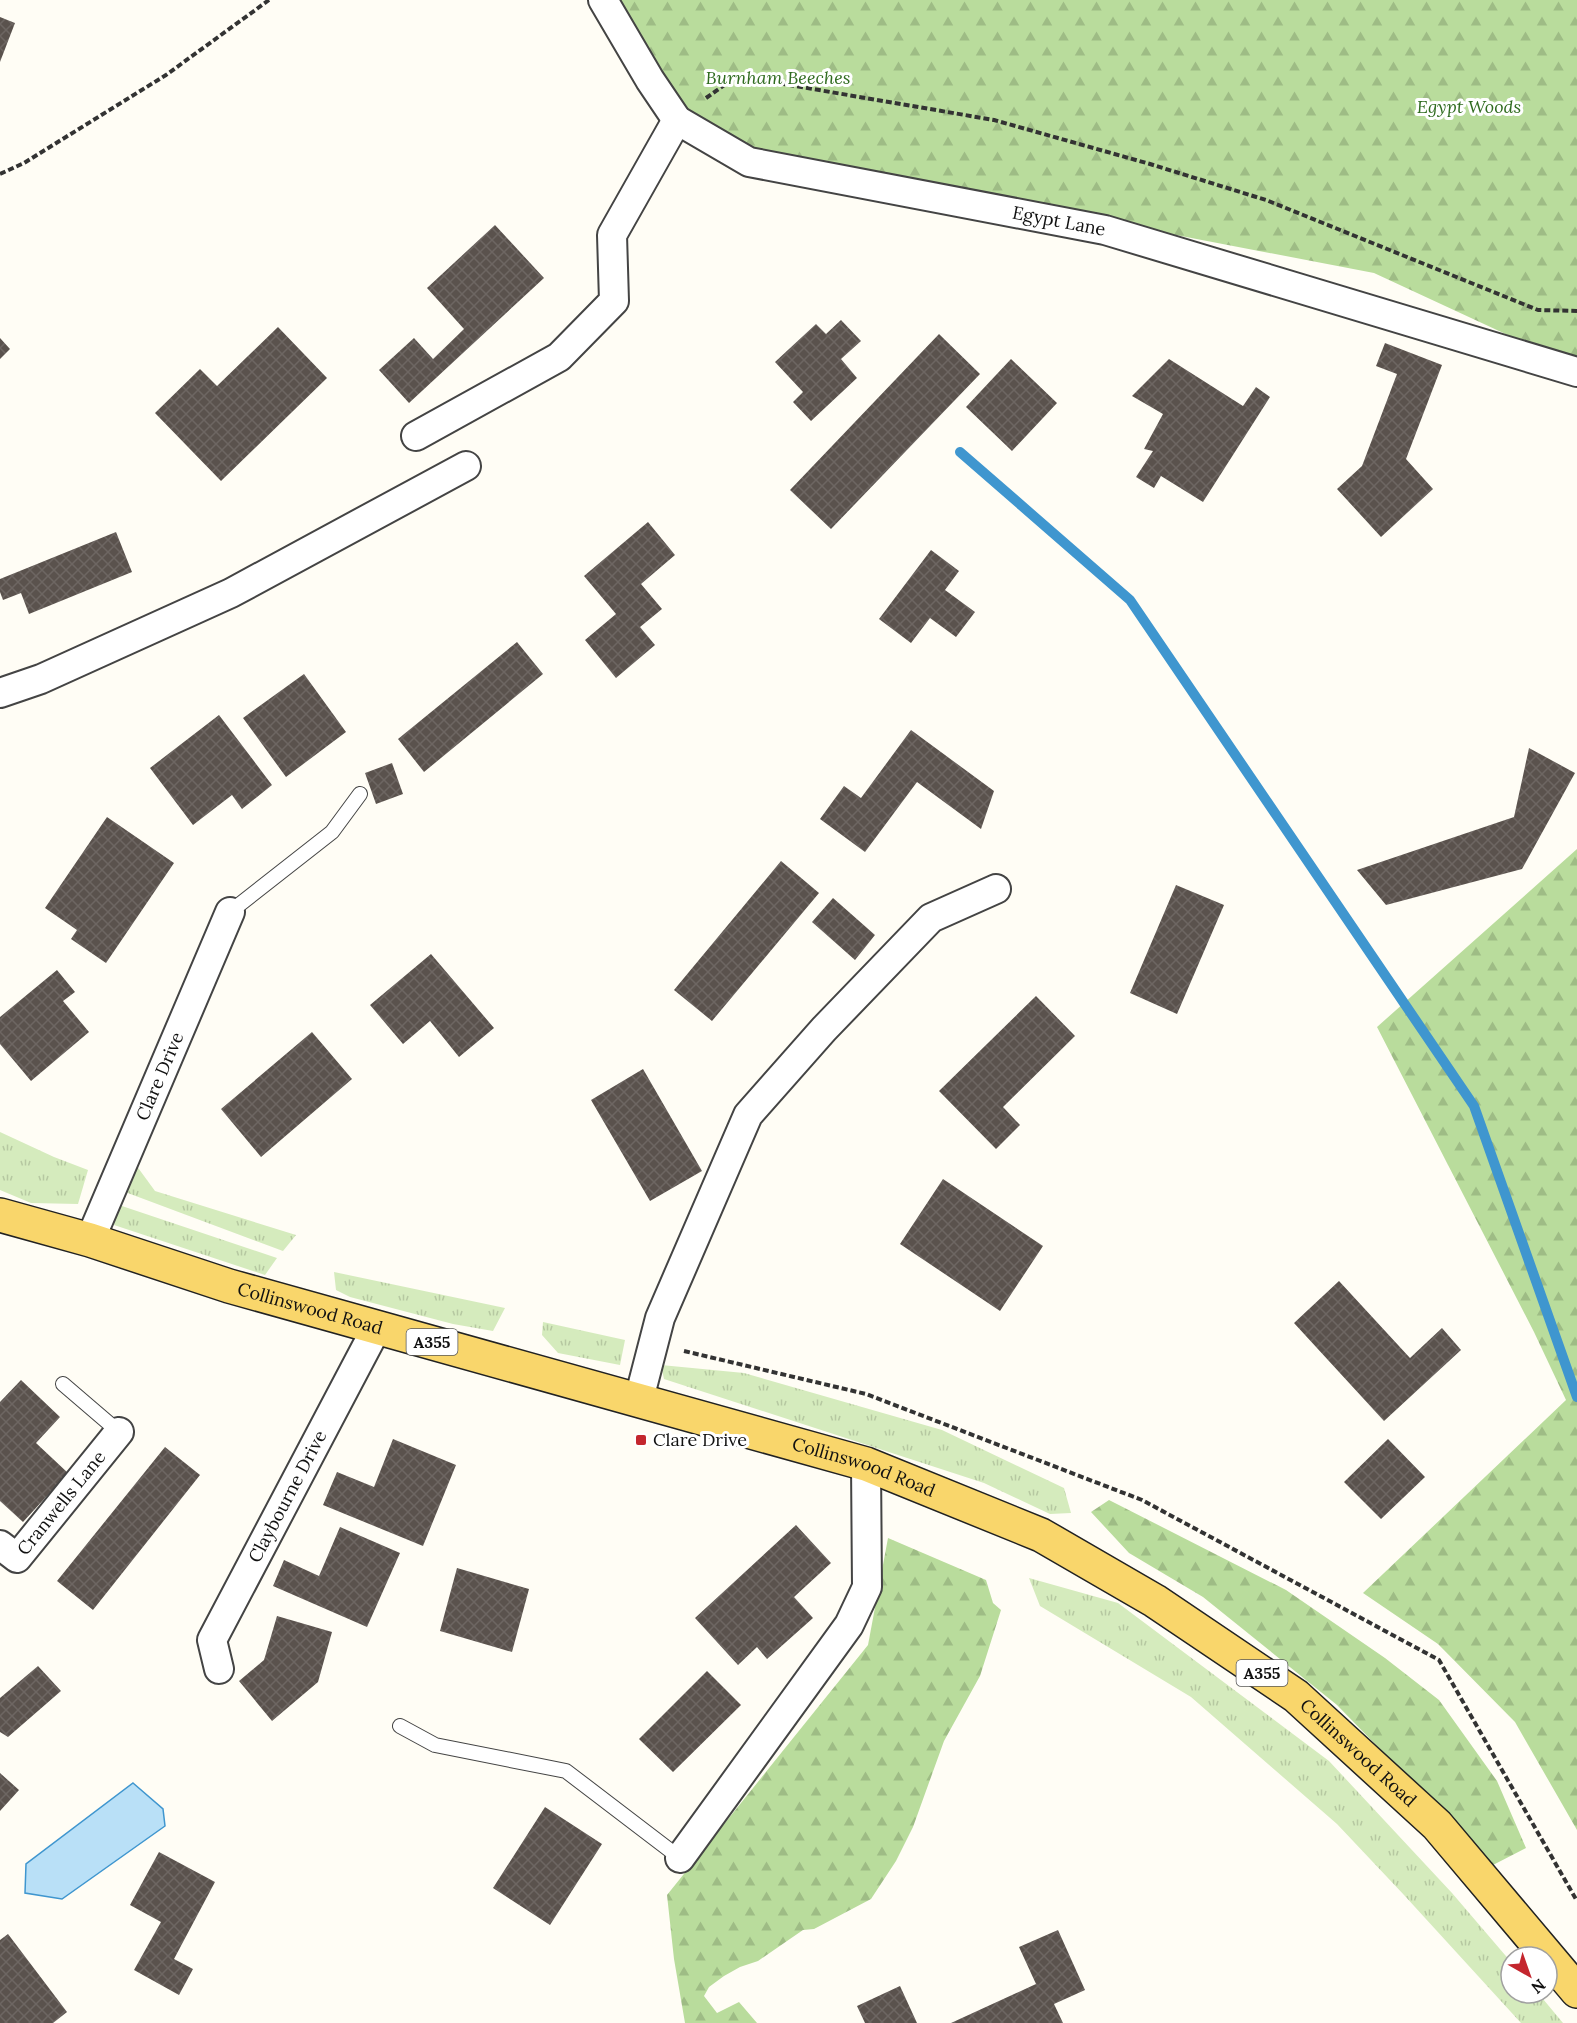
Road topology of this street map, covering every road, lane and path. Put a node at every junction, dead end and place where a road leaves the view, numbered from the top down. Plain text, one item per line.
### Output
1 (269, 0) edge
2 (603, 0) edge
3 (677, 120) junction
4 (0, 174) edge
5 (1577, 311) edge
6 (1577, 372) edge
7 (416, 436) dead end
8 (466, 466) dead end
9 (0, 693) edge
10 (360, 794) dead end
11 (996, 889) dead end
12 (230, 912) joint
13 (0, 1215) edge
14 (90, 1240) junction
15 (376, 1327) junction
16 (653, 1344) junction
17 (63, 1384) dead end
18 (639, 1399) junction
19 (119, 1432) joint
20 (866, 1464) junction
21 (0, 1545) edge
22 (219, 1669) dead end
23 (400, 1726) dead end
24 (680, 1858) joint
25 (1577, 1901) edge
26 (1577, 1991) edge

1 - 4 path
2 - 3 street, Egypt Lane
3 - 5 path
3 - 6 street, Egypt Lane
3 - 7 street
8 - 9 street
10 - 12 lane
11 - 16 street
12 - 14 street, Clare Drive
13 - 14 main road, Collinswood Road / A355
14 - 15 main road, Collinswood Road / A355
15 - 18 main road, Collinswood Road / A355
15 - 22 street, Claybourne Drive
16 - 18 street
16 - 25 path
17 - 19 lane
18 - 20 main road, Collinswood Road / A355
19 - 21 street, Cranwells Lane
20 - 24 street
20 - 26 main road, Collinswood Road / A355
23 - 24 lane

